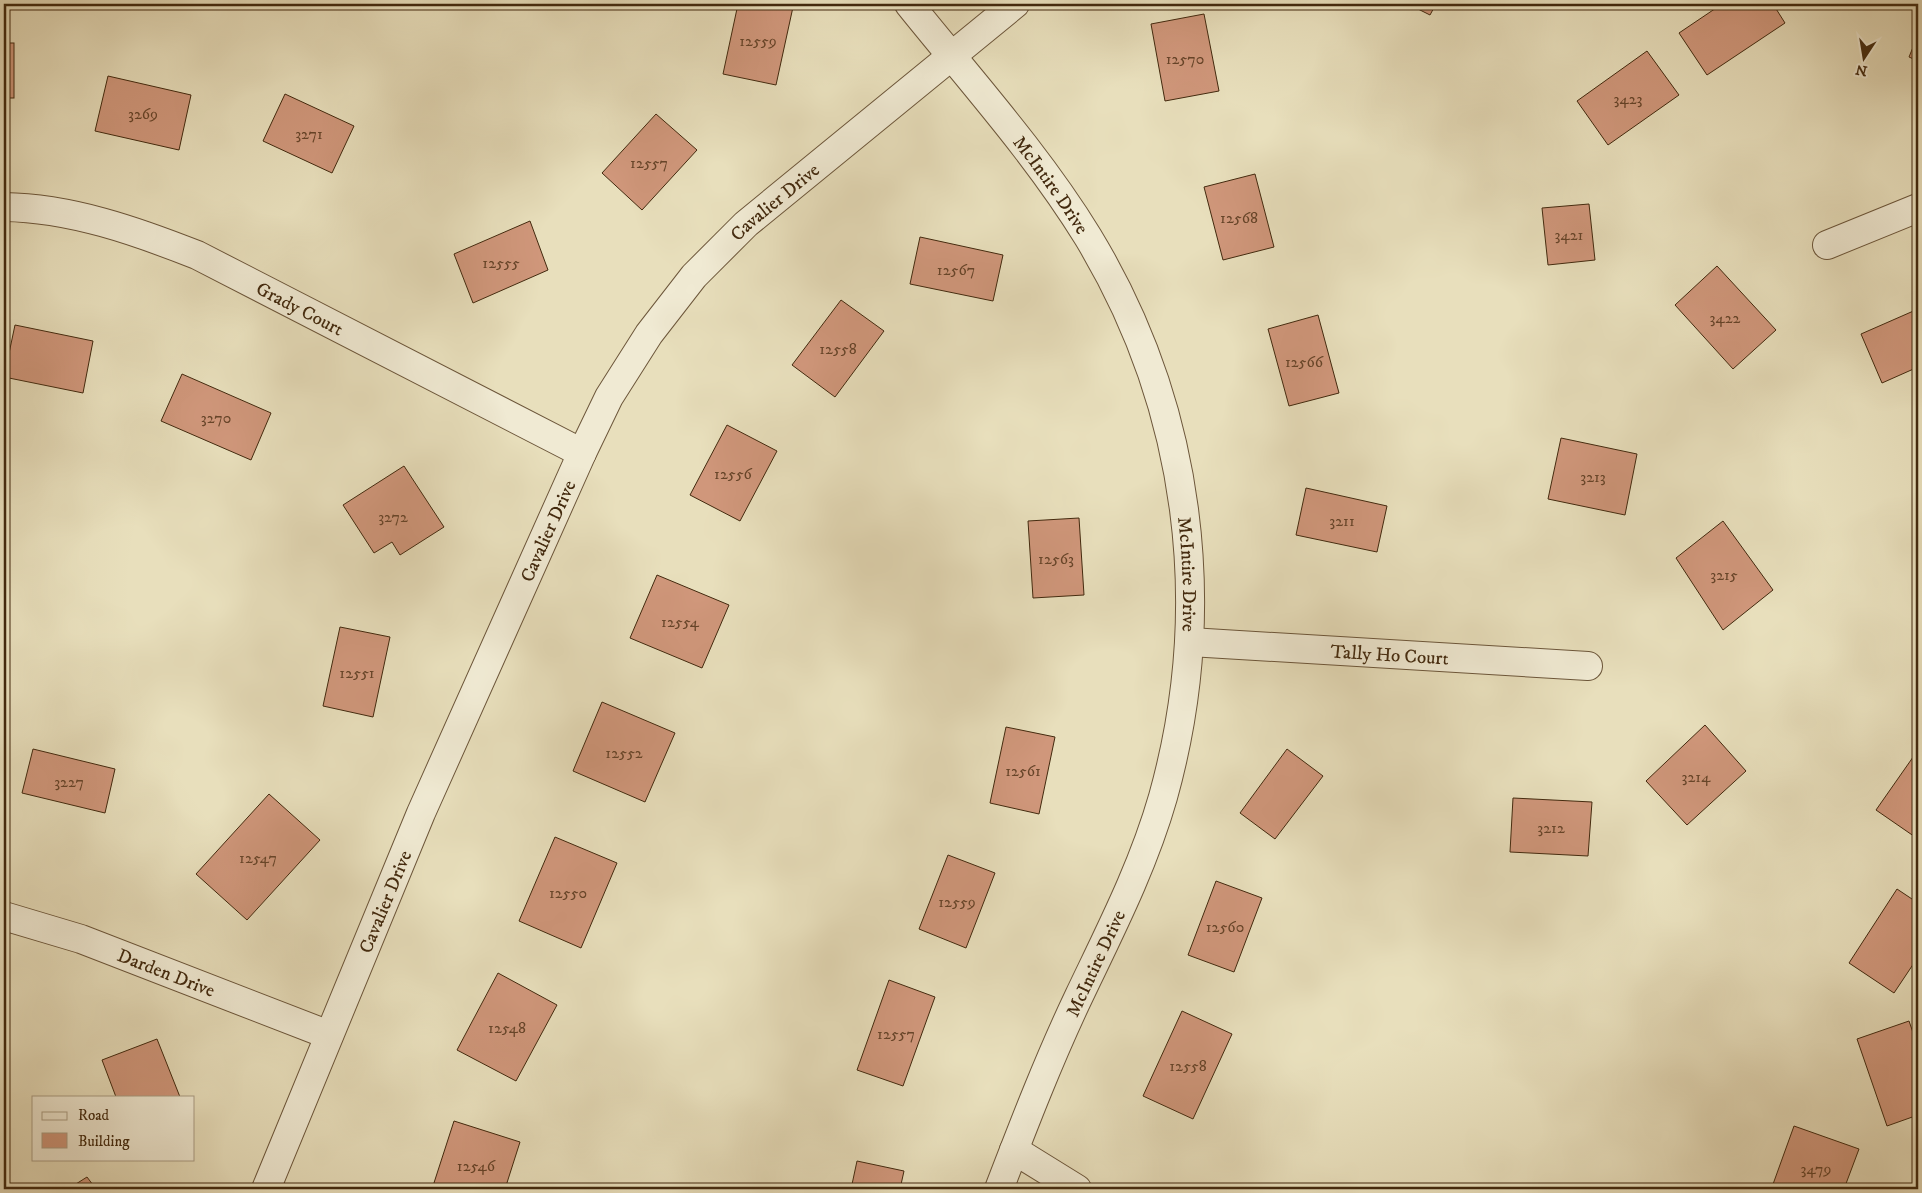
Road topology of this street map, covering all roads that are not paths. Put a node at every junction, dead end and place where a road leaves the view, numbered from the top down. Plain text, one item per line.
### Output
1 (909, 4) edge
2 (1015, 4) edge
3 (950, 55) junction
4 (4, 207) edge
5 (1918, 208) edge
6 (1827, 244) dead end
7 (582, 453) junction
8 (1190, 642) junction
9 (1588, 666) dead end
10 (4, 916) edge
11 (329, 1034) junction
12 (1014, 1150) junction
13 (266, 1189) edge
14 (999, 1189) edge
15 (1078, 1189) edge

1 - 3 street, McIntire Drive
2 - 3 street, Cavalier Drive
3 - 7 street, Cavalier Drive
3 - 8 street, McIntire Drive
4 - 7 street, Grady Court
5 - 6 street
7 - 11 street, Cavalier Drive
8 - 9 street, Tally Ho Court
8 - 12 street, McIntire Drive
10 - 11 street, Darden Drive
11 - 13 street, Cavalier Drive
12 - 14 street, McIntire Drive
12 - 15 street

